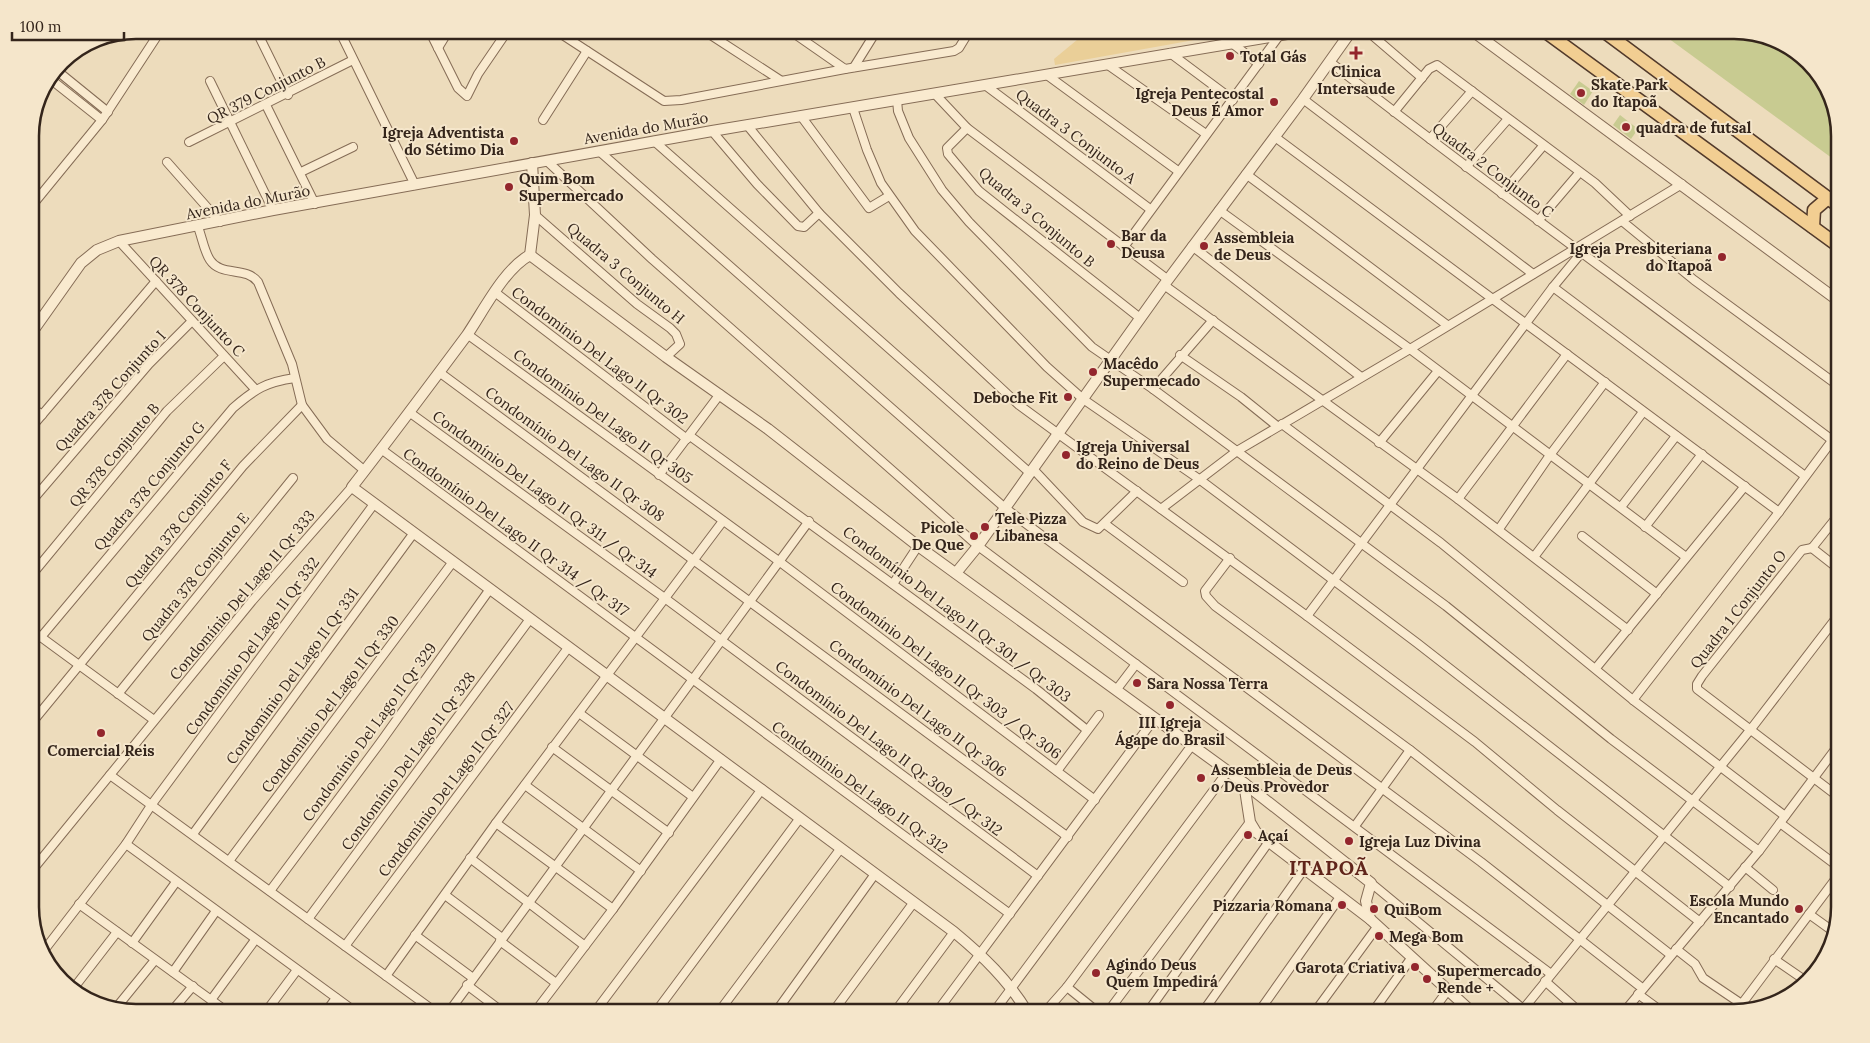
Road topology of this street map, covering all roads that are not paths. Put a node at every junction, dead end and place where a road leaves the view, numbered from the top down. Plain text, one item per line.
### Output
1 (155, 39) edge
2 (260, 39) edge
3 (344, 39) edge
4 (434, 39) edge
5 (444, 39) edge
6 (502, 39) edge
7 (569, 39) edge
8 (717, 39) edge
9 (802, 39) edge
10 (871, 39) edge
11 (964, 39) edge
12 (1262, 39) edge
13 (1277, 39) edge
14 (1346, 39) edge
15 (1376, 39) edge
16 (1483, 39) edge
17 (1555, 39) edge
18 (1614, 39) edge
19 (1233, 44) junction
20 (438, 48) junction
21 (587, 51) junction
22 (1170, 53) junction
23 (354, 60) junction
24 (1330, 62) junction
25 (1259, 64) junction
26 (1108, 65) junction
27 (854, 67) junction
28 (845, 69) junction
29 (61, 74) edge
30 (1047, 75) junction
31 (1422, 78) junction
32 (780, 80) junction
33 (210, 81) dead end
34 (55, 83) edge
35 (985, 85) junction
36 (1472, 90) junction
37 (288, 94) junction
38 (935, 94) junction
39 (897, 100) junction
40 (1234, 100) junction
41 (1303, 100) junction
42 (266, 105) junction
43 (853, 108) junction
44 (108, 112) junction
45 (1394, 112) junction
46 (801, 116) junction
47 (1508, 119) junction
48 (102, 120) junction
49 (542, 120) dead end
50 (231, 123) junction
51 (747, 125) junction
52 (967, 128) junction
53 (712, 131) junction
54 (1206, 134) junction
55 (1275, 137) junction
56 (1430, 140) junction
57 (654, 141) junction
58 (190, 142) dead end
59 (1543, 146) junction
60 (353, 147) dead end
61 (599, 151) junction
62 (547, 161) junction
63 (167, 162) dead end
64 (532, 163) junction
65 (1466, 167) junction
66 (1178, 171) junction
67 (300, 172) junction
68 (1579, 173) junction
69 (1246, 174) junction
70 (1682, 184) junction
71 (415, 185) junction
72 (1502, 194) junction
73 (889, 196) junction
74 (39, 197) edge
75 (1828, 198) junction
76 (1831, 200) edge
77 (315, 204) junction
78 (1150, 209) junction
79 (273, 210) junction
80 (1219, 210) junction
81 (819, 213) junction
82 (536, 215) junction
83 (1630, 216) junction
84 (1622, 220) junction
85 (1538, 221) junction
86 (220, 222) junction
87 (198, 227) junction
88 (1813, 227) junction
89 (119, 241) junction
90 (1831, 241) edge
91 (1192, 246) junction
92 (1124, 247) junction
93 (1580, 250) junction
94 (530, 255) junction
95 (1533, 274) junction
96 (156, 281) junction
97 (1166, 282) junction
98 (1553, 287) junction
99 (496, 293) junction
100 (1831, 295) edge
101 (1492, 299) junction
102 (1140, 318) junction
103 (1213, 320) junction
104 (192, 321) junction
105 (39, 322) edge
106 (1447, 325) junction
107 (1527, 325) junction
108 (467, 334) junction
109 (1410, 349) junction
110 (1567, 354) junction
111 (1180, 355) junction
112 (224, 356) junction
113 (666, 357) junction
114 (1111, 361) junction
115 (1438, 371) junction
116 (439, 372) junction
117 (1361, 377) junction
118 (295, 378) junction
119 (1831, 380) edge
120 (1605, 382) junction
121 (255, 389) junction
122 (1153, 389) junction
123 (720, 394) junction
124 (1471, 398) junction
125 (1083, 399) junction
126 (1323, 400) junction
127 (302, 405) junction
128 (39, 412) edge
129 (409, 412) junction
130 (1643, 412) junction
131 (42, 414) junction
132 (39, 418) edge
133 (1279, 425) junction
134 (1511, 426) junction
135 (1058, 434) junction
136 (1676, 436) junction
137 (689, 437) junction
138 (1831, 439) edge
139 (1831, 441) edge
140 (1379, 443) junction
141 (381, 449) junction
142 (1237, 450) junction
143 (1702, 454) junction
144 (1550, 455) junction
145 (1416, 469) junction
146 (365, 471) junction
147 (1031, 471) junction
148 (659, 475) junction
149 (1805, 476) junction
150 (293, 478) dead end
151 (1199, 479) junction
152 (1588, 484) junction
153 (1745, 486) junction
154 (352, 487) junction
155 (1137, 491) junction
156 (39, 492) edge
157 (1458, 499) junction
158 (374, 504) junction
159 (1390, 505) junction
160 (1621, 507) junction
161 (1005, 508) junction
162 (1161, 509) junction
163 (1779, 512) junction
164 (723, 521) junction
165 (809, 522) junction
166 (1105, 524) junction
167 (1831, 524) edge
168 (1645, 526) junction
169 (1499, 530) junction
170 (413, 534) junction
171 (1582, 536) dead end
172 (1362, 543) junction
173 (918, 546) junction
174 (978, 546) junction
175 (1812, 548) junction
176 (1534, 557) junction
177 (1686, 557) junction
178 (1230, 558) junction
179 (694, 559) junction
180 (780, 562) junction
181 (452, 563) junction
182 (1831, 563) edge
183 (39, 566) edge
184 (956, 573) junction
185 (1334, 581) junction
186 (1183, 582) dead end
187 (893, 584) junction
188 (490, 589) junction
189 (1657, 594) junction
190 (666, 598) junction
191 (751, 601) junction
192 (1307, 616) junction
193 (530, 619) junction
194 (1831, 625) edge
195 (39, 628) edge
196 (1628, 630) junction
197 (39, 637) edge
198 (636, 637) junction
199 (722, 642) junction
200 (568, 648) junction
201 (1136, 664) junction
202 (80, 665) junction
203 (1596, 668) junction
204 (606, 676) junction
205 (693, 681) junction
206 (1117, 689) junction
207 (118, 694) junction
208 (1633, 700) junction
209 (579, 713) junction
210 (39, 714) edge
211 (1099, 715) dead end
212 (665, 718) junction
213 (1155, 718) junction
214 (154, 720) junction
215 (1752, 729) junction
216 (1087, 730) junction
217 (1192, 745) junction
218 (552, 748) junction
219 (1410, 750) junction
220 (639, 755) junction
221 (1831, 755) edge
222 (721, 758) junction
223 (1720, 767) junction
224 (1057, 771) junction
225 (1228, 771) junction
226 (110, 775) junction
227 (1813, 779) junction
228 (1244, 783) junction
229 (525, 785) junction
230 (1383, 788) junction
231 (762, 789) junction
232 (611, 791) junction
233 (1831, 792) edge
234 (693, 797) junction
235 (1095, 800) junction
236 (1270, 802) junction
237 (1691, 802) junction
238 (152, 804) junction
239 (1248, 811) junction
240 (1785, 816) junction
241 (800, 818) junction
242 (1250, 822) junction
243 (496, 823) junction
244 (1780, 823) junction
245 (1355, 826) junction
246 (582, 830) junction
247 (669, 833) junction
248 (193, 834) junction
249 (1068, 837) junction
250 (1664, 837) junction
251 (1268, 843) junction
252 (126, 844) junction
253 (840, 848) junction
254 (1758, 851) junction
255 (470, 858) junction
256 (229, 861) junction
257 (1831, 861) edge
258 (39, 862) edge
259 (556, 866) junction
260 (1746, 867) junction
261 (1304, 869) junction
262 (1636, 870) junction
263 (641, 871) junction
264 (874, 874) junction
265 (1038, 876) junction
266 (176, 882) junction
267 (1371, 883) junction
268 (1831, 885) edge
269 (1730, 886) junction
270 (1773, 890) dead end
271 (270, 891) junction
272 (445, 895) junction
273 (1340, 897) junction
274 (914, 902) junction
275 (1366, 902) junction
276 (529, 903) junction
277 (79, 904) junction
278 (1607, 906) junction
279 (1354, 909) junction
280 (614, 910) junction
281 (216, 911) junction
282 (1010, 914) junction
283 (1809, 914) junction
284 (308, 920) junction
285 (1700, 922) junction
286 (1373, 923) junction
287 (1829, 928) edge
288 (117, 932) junction
289 (954, 932) junction
290 (415, 935) junction
291 (1581, 938) junction
292 (501, 939) junction
293 (255, 940) junction
294 (132, 942) junction
295 (47, 946) edge
296 (345, 946) junction
297 (585, 946) junction
298 (1674, 952) junction
299 (980, 954) junction
300 (1412, 957) junction
301 (1774, 958) junction
302 (155, 960) junction
303 (296, 970) junction
304 (173, 972) junction
305 (1551, 974) junction
306 (386, 976) junction
307 (1801, 977) edge
308 (473, 978) junction
309 (1545, 981) junction
310 (556, 983) junction
311 (77, 984) edge
312 (467, 985) junction
313 (193, 986) junction
314 (1068, 986) junction
315 (1012, 987) junction
316 (1448, 990) junction
317 (1640, 991) junction
318 (336, 998) junction
319 (211, 1000) junction
320 (120, 1003) edge
321 (178, 1004) edge
322 (216, 1004) edge
323 (271, 1004) edge
324 (332, 1004) edge
325 (344, 1004) edge
326 (425, 1004) edge
327 (454, 1004) edge
328 (492, 1004) edge
329 (541, 1004) edge
330 (601, 1004) edge
331 (662, 1004) edge
332 (725, 1004) edge
333 (781, 1004) edge
334 (839, 1004) edge
335 (901, 1004) edge
336 (943, 1004) edge
337 (999, 1004) edge
338 (1022, 1004) edge
339 (1052, 1004) edge
340 (1089, 1004) edge
341 (1114, 1004) edge
342 (1154, 1004) edge
343 (1208, 1004) edge
344 (1264, 1004) edge
345 (1320, 1004) edge
346 (1378, 1004) edge
347 (1438, 1004) edge
348 (1463, 1004) edge
349 (1515, 1004) edge
350 (1529, 1004) edge
351 (1571, 1004) edge
352 (1630, 1004) edge
353 (1654, 1004) edge
354 (1741, 1004) joint

1 - 44 street
2 - 37 street
3 - 23 street
4 - 20 street
5 - 20 street
6 - 20 street
7 - 21 street
8 - 32 street
9 - 28 street
10 - 27 street
11 - 27 street
12 - 19 street, Avenida do Murão
13 - 25 street
14 - 24 street
15 - 31 street
16 - 70 street
17 - 88 main road
18 - 75 main road
19 - 22 street, Avenida do Murão
19 - 25 street
21 - 32 street
21 - 49 street
22 - 26 street, Avenida do Murão
22 - 40 street
23 - 37 street, QR 379 Conjunto B
23 - 71 street
24 - 41 street
24 - 45 street, Quadra 2 Conjunto C
25 - 40 street
26 - 30 street, Avenida do Murão
26 - 54 street
27 - 28 street
28 - 32 street
29 - 44 street
30 - 35 street, Avenida do Murão
30 - 66 street, Quadra 3 Conjunto A
31 - 36 street
31 - 45 street
33 - 50 street
34 - 48 street
35 - 38 street, Avenida do Murão
35 - 78 street, Quadra 3 Conjunto A
36 - 47 street
36 - 56 street
37 - 42 street, QR 379 Conjunto B
38 - 39 street, Avenida do Murão
38 - 52 street
39 - 43 street, Avenida do Murão
39 - 114 street
40 - 54 street
41 - 55 street
41 - 95 street
42 - 50 street, QR 379 Conjunto B
42 - 67 street
43 - 46 street, Avenida do Murão
43 - 73 street
44 - 48 street
45 - 56 street, Quadra 2 Conjunto C
46 - 51 street, Avenida do Murão
46 - 73 street
47 - 59 street
47 - 65 street
48 - 74 street
50 - 58 street, QR 379 Conjunto B
50 - 79 street
51 - 53 street, Avenida do Murão
51 - 81 street
52 - 92 street
52 - 102 street, Quadra 3 Conjunto B
53 - 57 street, Avenida do Murão
53 - 81 street
54 - 66 street
55 - 69 street
55 - 101 street
56 - 65 street, Quadra 2 Conjunto C
57 - 61 street, Avenida do Murão
57 - 147 street
59 - 68 street
59 - 72 street
60 - 67 street
61 - 62 street, Avenida do Murão
61 - 161 street
62 - 64 street, Avenida do Murão
62 - 174 street
63 - 86 street
64 - 71 street, Avenida do Murão
64 - 82 street
65 - 72 street, Quadra 2 Conjunto C
66 - 78 street
67 - 77 street
68 - 83 street
68 - 85 street
69 - 80 street
69 - 106 street
70 - 83 street
70 - 100 street
71 - 77 street, Avenida do Murão
72 - 85 street, Quadra 2 Conjunto C
73 - 125 street
75 - 76 main road
75 - 88 main road
77 - 79 street, Avenida do Murão
78 - 92 street
79 - 86 street, Avenida do Murão
80 - 91 street
80 - 109 street
81 - 135 street
82 - 94 street
82 - 113 street, Quadra 3 Conjunto H
83 - 84 street
84 - 93 street
84 - 119 street
85 - 93 street, Quadra 2 Conjunto C
86 - 87 street, Avenida do Murão
87 - 89 street, Avenida do Murão
87 - 118 street
88 - 90 main road
89 - 96 street, QR 378 Conjunto C
89 - 105 street, Avenida do Murão
91 - 97 street
91 - 117 street
92 - 97 street
93 - 95 street
93 - 98 street
93 - 138 street, Quadra 2 Conjunto C
94 - 99 street
94 - 113 street
95 - 101 street
96 - 104 street, QR 378 Conjunto C
96 - 131 street
97 - 102 street
97 - 103 street
98 - 107 street
98 - 149 street
99 - 108 street
99 - 137 street, Condomínio Del Lago II Qr 302
101 - 106 street
101 - 107 street
102 - 114 street
103 - 111 street
103 - 126 street
104 - 112 street, QR 378 Conjunto C
104 - 156 street, Quadra 378 Conjunto I
106 - 109 street
107 - 110 street
107 - 124 street
108 - 116 street
108 - 148 street, Condomínio Del Lago II Qr 305
109 - 115 street
109 - 117 street
110 - 120 street
110 - 134 street
111 - 122 street
111 - 133 street
112 - 121 street, QR 378 Conjunto C
112 - 183 street, QR 378 Conjunto B
113 - 123 street
114 - 122 street
114 - 125 street
115 - 124 street
115 - 140 street
116 - 129 street
116 - 179 street, Condomínio Del Lago II Qr 308
117 - 126 street
118 - 121 street, Quadra 378 Conjunto G
118 - 127 street
120 - 130 street
120 - 144 street
121 - 195 street, Quadra 378 Conjunto G
122 - 142 street
123 - 137 street
123 - 173 street
124 - 134 street
124 - 145 street
125 - 135 street
125 - 151 street
126 - 133 street
126 - 140 street
127 - 146 street
127 - 202 street, Quadra 378 Conjunto F
128 - 131 street
129 - 141 street
129 - 190 street, Condomínio Del Lago II Qr 311 / Qr 314
130 - 136 street
130 - 152 street
131 - 132 street
133 - 142 street
133 - 159 street
134 - 144 street
134 - 157 street
135 - 147 street
135 - 155 street
136 - 143 street
136 - 160 street
137 - 148 street
137 - 165 street, Condomínio Del Lago II Qr 302
139 - 149 street
140 - 145 street
141 - 146 street
141 - 198 street, Condomínio Del Lago II Qr 314 / Qr 317
142 - 151 street
142 - 172 street
143 - 153 street
143 - 168 street
144 - 152 street
144 - 169 street
145 - 157 street
145 - 159 street
146 - 154 street
147 - 161 street
147 - 166 street
148 - 164 street, Condomínio Del Lago II Qr 305
149 - 163 street
150 - 207 street, Quadra 378 Conjunto E
151 - 162 street
151 - 185 street
152 - 160 street
152 - 176 street
153 - 163 street
153 - 177 street
154 - 158 street
154 - 214 street, Condomínio Del Lago II Qr 333
155 - 162 street
155 - 166 street
157 - 169 street
158 - 170 street
158 - 238 street, Condomínio Del Lago II Qr 332
159 - 172 street
159 - 203 street
160 - 168 street
161 - 174 street
161 - 230 street
162 - 178 street
163 - 208 street
164 - 179 street
164 - 180 street, Condomínio Del Lago II Qr 305
165 - 180 street
165 - 187 street, Condomínio Del Lago II Qr 301 / Qr 303
166 - 186 street
167 - 175 street
168 - 177 street
169 - 176 street
170 - 181 street
170 - 248 street, Condomínio Del Lago II Qr 331
171 - 189 street
172 - 185 street
172 - 237 street
173 - 184 street
173 - 187 street
174 - 184 street
174 - 201 street
175 - 182 street
175 - 215 street, Quadra 1 Conjunto O
176 - 196 street
177 - 189 street
178 - 192 street
178 - 219 street
179 - 190 street
179 - 191 street, Condomínio Del Lago II Qr 308
180 - 191 street
180 - 224 street, Condomínio Del Lago II Qr 303 / Qr 306
181 - 188 street
181 - 256 street, Condomínio Del Lago II Qr 330
184 - 206 street
185 - 192 street
185 - 250 street
187 - 216 street, Condomínio Del Lago II Qr 301 / Qr 303
188 - 193 street
188 - 271 street, Condomínio Del Lago II Qr 329
189 - 196 street
190 - 198 street
190 - 199 street, Condomínio Del Lago II Qr 311 / Qr 314
191 - 199 street
191 - 249 street, Condomínio Del Lago II Qr 306
192 - 262 street
193 - 200 street
193 - 284 street, Condomínio Del Lago II Qr 328
194 - 215 street
196 - 203 street
197 - 202 street
198 - 204 street
198 - 205 street, Condomínio Del Lago II Qr 314 / Qr 317
199 - 205 street
199 - 265 street, Condomínio Del Lago II Qr 309 / Qr 312
200 - 204 street
200 - 296 street, Condomínio Del Lago II Qr 327
201 - 206 street
201 - 245 street
202 - 207 street
202 - 210 street, Quadra 378 Conjunto F
203 - 208 street
204 - 209 street
204 - 212 street
205 - 212 street
205 - 282 street, Condomínio Del Lago II Qr 312
206 - 213 street
207 - 214 street
208 - 223 street
209 - 218 street
209 - 220 street
211 - 216 street
212 - 220 street
212 - 222 street
213 - 217 street
213 - 235 street
214 - 226 street, Condomínio Del Lago II Qr 333
215 - 223 street
215 - 227 street
216 - 224 street
217 - 225 street
217 - 315 street
218 - 229 street
218 - 232 street
219 - 230 street
219 - 278 street
220 - 232 street
220 - 234 street
221 - 227 street
222 - 231 street
222 - 234 street
223 - 237 street
223 - 240 street
224 - 235 street, Condomínio Del Lago II Qr 303 / Qr 306
225 - 228 street
225 - 314 street
226 - 238 street
226 - 258 street, Condomínio Del Lago II Qr 333
227 - 233 street
227 - 240 street
228 - 236 street
228 - 239 street
229 - 243 street
229 - 246 street
230 - 245 street
230 - 291 street
231 - 241 street
231 - 330 street
232 - 246 street
232 - 247 street
234 - 247 street
235 - 249 street
236 - 239 street
236 - 267 street
237 - 250 street
237 - 254 street
238 - 248 street
238 - 252 street, Condomínio Del Lago II Qr 332
239 - 242 street
240 - 244 street
241 - 253 street
241 - 331 street
242 - 251 street
242 - 341 street
243 - 255 street
243 - 259 street
244 - 254 street
244 - 257 street
245 - 305 street
246 - 259 street
246 - 263 street
247 - 263 street
248 - 256 street
249 - 265 street
250 - 262 street
250 - 269 street
251 - 261 street
251 - 342 street
252 - 266 street
252 - 277 street, Condomínio Del Lago II Qr 332
253 - 264 street
253 - 332 street
254 - 260 street
255 - 272 street
255 - 276 street
256 - 271 street
259 - 276 street
259 - 280 street
260 - 269 street
260 - 270 street
261 - 273 street
261 - 343 street
262 - 278 street
262 - 285 street
263 - 280 street
264 - 274 street
264 - 333 street
265 - 282 street
266 - 281 street
266 - 294 street
267 - 275 street
267 - 349 street
268 - 283 street
269 - 285 street
271 - 284 street
272 - 290 street
272 - 292 street
273 - 279 street
273 - 344 street
274 - 289 street
274 - 334 street
275 - 279 street
275 - 286 street
276 - 292 street
276 - 297 street
277 - 288 street
277 - 295 street, Condomínio Del Lago II Qr 332
278 - 291 street
278 - 298 street
279 - 286 street
280 - 297 street
281 - 293 street
281 - 304 street
282 - 299 street
283 - 287 street
283 - 301 street
284 - 296 street
285 - 298 street
286 - 300 street
286 - 345 street
288 - 294 street
288 - 311 street
289 - 299 street
289 - 335 street
290 - 306 street
290 - 308 street
291 - 305 street
291 - 317 street
292 - 308 street
292 - 310 street
293 - 303 street
293 - 319 street
294 - 302 street
296 - 306 street
297 - 310 street
298 - 317 street
298 - 354 street
299 - 315 street
299 - 336 street
300 - 316 street
300 - 346 street
301 - 307 street
301 - 354 street
302 - 304 street
302 - 320 street
303 - 318 street
303 - 323 street
304 - 313 street
305 - 309 street
306 - 326 street
308 - 312 street
309 - 350 street
309 - 351 street
310 - 329 street
312 - 327 street
312 - 328 street
313 - 319 street
313 - 321 street
314 - 339 street
314 - 340 street
315 - 337 street
315 - 338 street
316 - 347 street
316 - 348 street
317 - 352 street
317 - 353 street
318 - 324 street
318 - 325 street
319 - 322 street

